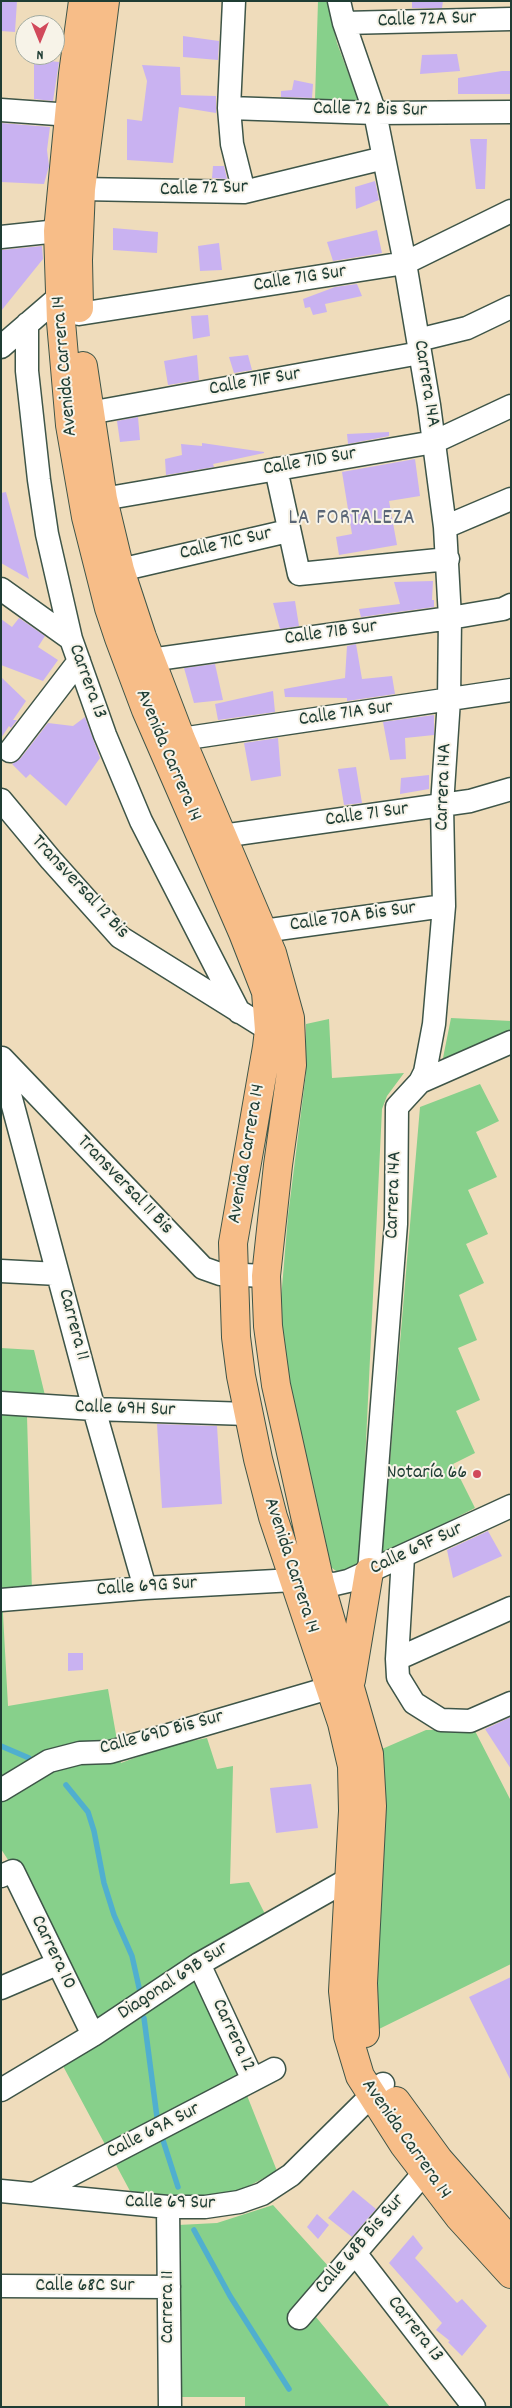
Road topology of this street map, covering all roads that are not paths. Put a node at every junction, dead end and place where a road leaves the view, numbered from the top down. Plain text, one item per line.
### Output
1 (83, 1) edge
2 (105, 1) edge
3 (234, 1) edge
4 (339, 1) edge
5 (511, 19) edge
6 (344, 23) junction
7 (230, 108) junction
8 (1, 110) edge
9 (511, 112) edge
10 (375, 113) junction
11 (80, 115) junction
12 (384, 158) junction
13 (81, 190) junction
14 (244, 192) junction
15 (511, 211) edge
16 (58, 231) junction
17 (1, 237) edge
18 (405, 264) junction
19 (69, 305) junction
20 (511, 307) edge
21 (27, 324) junction
22 (419, 346) junction
23 (1, 348) edge
24 (511, 406) edge
25 (89, 413) junction
26 (434, 442) junction
27 (276, 469) junction
28 (511, 498) edge
29 (103, 499) junction
30 (445, 527) junction
31 (288, 531) junction
32 (448, 559) junction
33 (120, 570) junction
34 (2, 590) edge
35 (511, 605) edge
36 (450, 618) junction
37 (71, 639) junction
38 (79, 660) junction
39 (150, 660) junction
40 (511, 690) edge
41 (449, 700) junction
42 (181, 739) junction
43 (10, 751) dead end
44 (511, 789) edge
45 (1, 800) edge
46 (442, 805) junction
47 (222, 836) junction
48 (444, 906) junction
49 (263, 930) junction
50 (239, 1012) junction
51 (269, 1030) junction
52 (511, 1042) edge
53 (1, 1057) edge
54 (1, 1061) edge
55 (420, 1082) junction
56 (1, 1271) edge
57 (58, 1274) junction
58 (233, 1275) junction
59 (266, 1276) junction
60 (1, 1403) edge
61 (94, 1410) junction
62 (248, 1414) junction
63 (511, 1506) edge
64 (403, 1556) junction
65 (369, 1572) junction
66 (294, 1580) junction
67 (320, 1583) junction
68 (145, 1588) junction
69 (1, 1600) edge
70 (511, 1608) edge
71 (397, 1660) junction
72 (340, 1686) junction
73 (511, 1703) edge
74 (1, 1790) edge
75 (7, 1874) edge
76 (349, 1879) junction
77 (57, 1964) junction
78 (199, 1964) junction
79 (1, 1988) edge
80 (93, 2035) junction
81 (274, 2069) dead end
82 (253, 2080) junction
83 (1, 2090) edge
84 (377, 2090) junction
85 (424, 2173) junction
86 (1, 2191) edge
87 (34, 2194) junction
88 (168, 2207) junction
89 (511, 2242) edge
90 (355, 2253) junction
91 (511, 2274) edge
92 (1, 2286) edge
93 (169, 2287) junction
94 (299, 2318) dead end
95 (170, 2407) edge
96 (474, 2407) edge

1 - 11 main road, Avenida Carrera 14
2 - 11 main road, Avenida Carrera 14
3 - 7 street
4 - 6 street, Carrera 14A
5 - 6 street, Calle 72A Sur
6 - 10 street, Carrera 14A
7 - 10 street, Calle 72 Bis Sur
7 - 14 street
8 - 11 street
9 - 10 street, Calle 72 Bis Sur
10 - 12 street, Carrera 14A
11 - 13 main road, Avenida Carrera 14
11 - 16 main road, Avenida Carrera 14
12 - 14 street, Calle 72 Sur
12 - 18 street, Carrera 14A
13 - 14 street, Calle 72 Sur
13 - 19 main road, Avenida Carrera 14
15 - 18 street, Calle 71G Sur
16 - 17 street
16 - 19 main road, Avenida Carrera 14
18 - 19 street, Calle 71G Sur
18 - 22 street, Carrera 14A
19 - 21 street
19 - 25 main road, Avenida Carrera 14
19 - 51 main road, Avenida Carrera 14
20 - 22 street, Calle 71F Sur
21 - 23 street
21 - 37 street, Carrera 13
22 - 25 street, Calle 71F Sur
22 - 26 street, Carrera 14A
24 - 26 street, Calle 71D Sur
25 - 29 main road, Avenida Carrera 14
26 - 27 street, Calle 71D Sur
26 - 30 street, Carrera 14A
27 - 29 street, Calle 71D Sur
27 - 31 street
28 - 30 street
29 - 33 main road, Avenida Carrera 14
30 - 32 street, Carrera 14A
31 - 32 street, Calle 71C Sur
31 - 33 street, Calle 71C Sur
32 - 36 street, Carrera 14A
33 - 39 main road, Avenida Carrera 14
34 - 37 street
35 - 36 street, Calle 71B Sur
36 - 39 street, Calle 71B Sur
36 - 41 street, Carrera 14A
37 - 38 street, Carrera 13
38 - 43 street
38 - 50 street, Carrera 13
39 - 42 main road, Avenida Carrera 14
40 - 41 street, Calle 71A Sur
41 - 42 street, Calle 71A Sur
41 - 46 street, Carrera 14A
42 - 47 main road, Avenida Carrera 14
44 - 46 street, Calle 71 Sur
45 - 50 street, Transversal 12 Bis
46 - 47 street, Calle 71 Sur
46 - 48 street, Carrera 14A
47 - 49 main road, Avenida Carrera 14
48 - 49 street, Calle 70A Bis Sur
48 - 55 street, Carrera 14A
49 - 59 main road, Avenida Carrera 14
50 - 51 street, Transversal 12 Bis
51 - 58 main road, Avenida Carrera 14
52 - 55 street
53 - 58 street, Transversal 11 Bis
54 - 57 street, Carrera 11
55 - 65 street, Carrera 14A
56 - 57 street
57 - 61 street, Carrera 11
58 - 59 street, Transversal 11 Bis
58 - 62 main road, Avenida Carrera 14
59 - 67 main road, Avenida Carrera 14
60 - 61 street, Calle 69H Sur
61 - 62 street, Calle 69H Sur
61 - 68 street, Carrera 11
62 - 66 main road, Avenida Carrera 14
63 - 64 street, Calle 69F Sur
64 - 65 street, Calle 69F Sur
64 - 71 street
65 - 67 street, Calle 69F Sur
65 - 72 main road
66 - 68 street, Calle 69G Sur
66 - 72 main road, Avenida Carrera 14
67 - 72 main road, Avenida Carrera 14
68 - 69 street, Calle 69G Sur
70 - 71 street
71 - 73 street
72 - 74 street, Calle 69D Bis Sur
72 - 76 main road, Avenida Carrera 14
72 - 84 main road, Avenida Carrera 14
75 - 77 street, Carrera 10
76 - 78 street, Diagonal 69B Sur
76 - 84 main road, Avenida Carrera 14
77 - 79 street
77 - 80 street, Carrera 10
78 - 80 street, Diagonal 69B Sur
78 - 82 street, Carrera 12
80 - 83 street, Diagonal 69B Sur
81 - 82 street, Calle 69A Sur
82 - 87 street, Calle 69A Sur
84 - 85 main road, Avenida Carrera 14
84 - 88 street, Calle 69 Sur
84 - 89 main road, Avenida Carrera 14
85 - 90 street, Calle 68B Bis Sur
85 - 91 main road, Avenida Carrera 14
86 - 87 street, Calle 69 Sur
87 - 88 street, Calle 69 Sur
88 - 93 street, Carrera 11
90 - 94 street, Calle 68B Bis Sur
90 - 96 street, Carrera 13
92 - 93 street, Calle 68C Sur
93 - 95 street, Carrera 11

